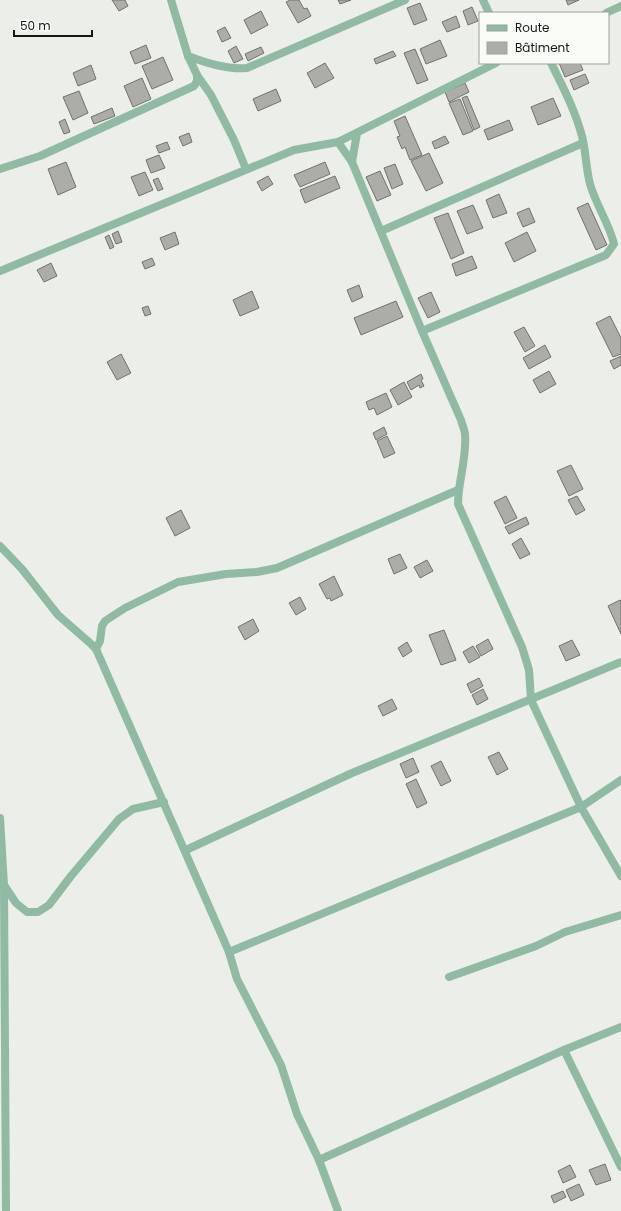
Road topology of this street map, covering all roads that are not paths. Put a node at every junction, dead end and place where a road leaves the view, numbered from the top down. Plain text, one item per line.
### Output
1 (171, 0) edge
2 (405, 0) edge
3 (483, 0) edge
4 (621, 6) edge
5 (489, 12) edge
6 (608, 12) edge
7 (188, 56) junction
8 (494, 64) edge
9 (552, 64) edge
10 (197, 75) junction
11 (357, 132) junction
12 (338, 142) junction
13 (583, 143) junction
14 (352, 162) junction
15 (0, 170) edge
16 (246, 170) junction
17 (381, 231) junction
18 (0, 271) edge
19 (422, 331) junction
20 (458, 490) junction
21 (0, 546) edge
22 (96, 649) junction
23 (621, 662) edge
24 (531, 700) junction
25 (621, 780) edge
26 (164, 802) junction
27 (582, 807) junction
28 (0, 818) edge
29 (186, 850) junction
30 (621, 876) edge
31 (4, 885) junction
32 (621, 916) edge
33 (230, 952) junction
34 (449, 977) dead end
35 (621, 1027) edge
36 (564, 1050) junction
37 (319, 1160) junction
38 (621, 1167) edge
39 (0, 1197) edge
40 (8, 1209) edge
41 (338, 1211) edge

1 - 7 street
2 - 7 street
3 - 5 street
4 - 6 street
7 - 10 street
8 - 11 street
9 - 13 street
10 - 15 street
10 - 16 street
11 - 12 street
11 - 14 street
12 - 14 street
12 - 16 street
13 - 17 street
13 - 19 street
14 - 17 street
16 - 18 street
17 - 19 street
19 - 20 street
20 - 22 street
20 - 24 street
21 - 22 street
22 - 26 street
23 - 24 street
24 - 27 street
24 - 29 street
25 - 27 street
26 - 29 street
26 - 31 street
27 - 30 street
27 - 33 street
28 - 31 street
29 - 33 street
31 - 40 street
32 - 34 street
33 - 37 street
35 - 36 street
36 - 37 street
36 - 38 street
37 - 41 street
39 - 40 street

